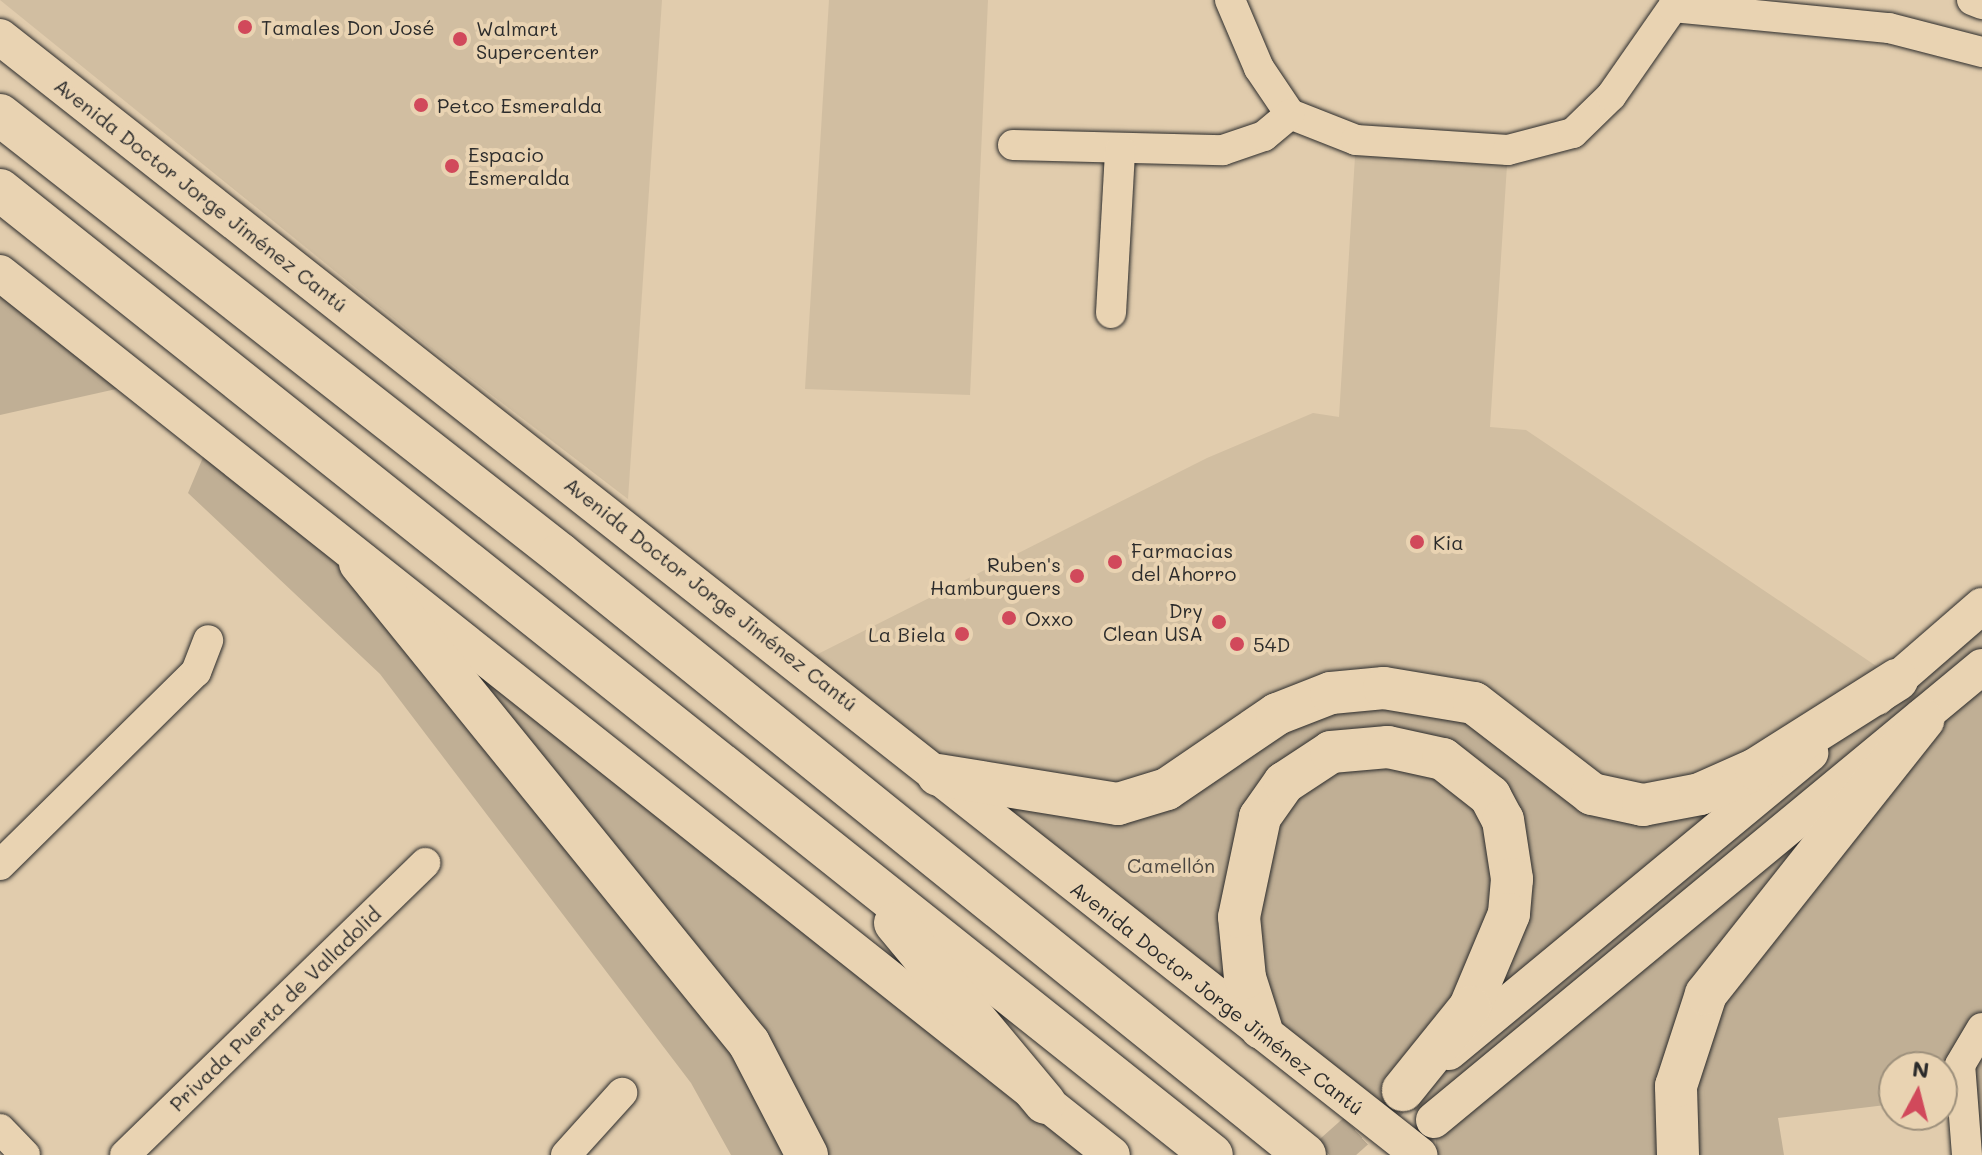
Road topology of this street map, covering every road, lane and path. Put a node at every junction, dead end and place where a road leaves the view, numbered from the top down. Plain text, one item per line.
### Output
1 (1230, 0) edge
2 (1972, 0) edge
3 (1982, 4) edge
4 (1713, 5) edge
5 (0, 37) edge
6 (1982, 52) edge
7 (1290, 114) junction
8 (0, 115) edge
9 (1013, 145) dead end
10 (1120, 150) junction
11 (0, 190) edge
12 (0, 273) edge
13 (1111, 313) dead end
14 (360, 563) junction
15 (1982, 606) edge
16 (208, 640) dead end
17 (1982, 667) edge
18 (1897, 680) junction
19 (1923, 720) junction
20 (938, 775) junction
21 (838, 855) junction
22 (425, 863) dead end
23 (0, 865) edge
24 (1261, 1028) junction
25 (1982, 1028) edge
26 (622, 1093) dead end
27 (1398, 1094) joint
28 (1045, 1103) junction
29 (1434, 1120) dead end
30 (0, 1129) edge
31 (25, 1155) edge
32 (125, 1155) edge
33 (566, 1155) edge
34 (807, 1155) edge
35 (1112, 1155) edge
36 (1212, 1155) edge
37 (1305, 1155) edge
38 (1419, 1155) edge
39 (1678, 1155) edge
40 (1967, 1155) edge

1 - 7 street
2 - 3 street
4 - 6 street
4 - 7 street
5 - 20 street, Avenida Doctor Jorge Jiménez Cantú
7 - 10 street
8 - 37 main road
9 - 10 street
10 - 13 street
11 - 21 main road
12 - 14 street
14 - 28 street
14 - 34 main road
15 - 18 street
16 - 23 street
17 - 19 street
18 - 20 main road
18 - 27 street
19 - 29 street
19 - 39 main road
20 - 24 street, Avenida Doctor Jorge Jiménez Cantú
21 - 28 main road
21 - 36 main road
22 - 32 street, Privada Puerta de Valladolid
24 - 27 main road
24 - 38 street, Avenida Doctor Jorge Jiménez Cantú
25 - 40 street
26 - 33 street
28 - 35 street
30 - 31 street

